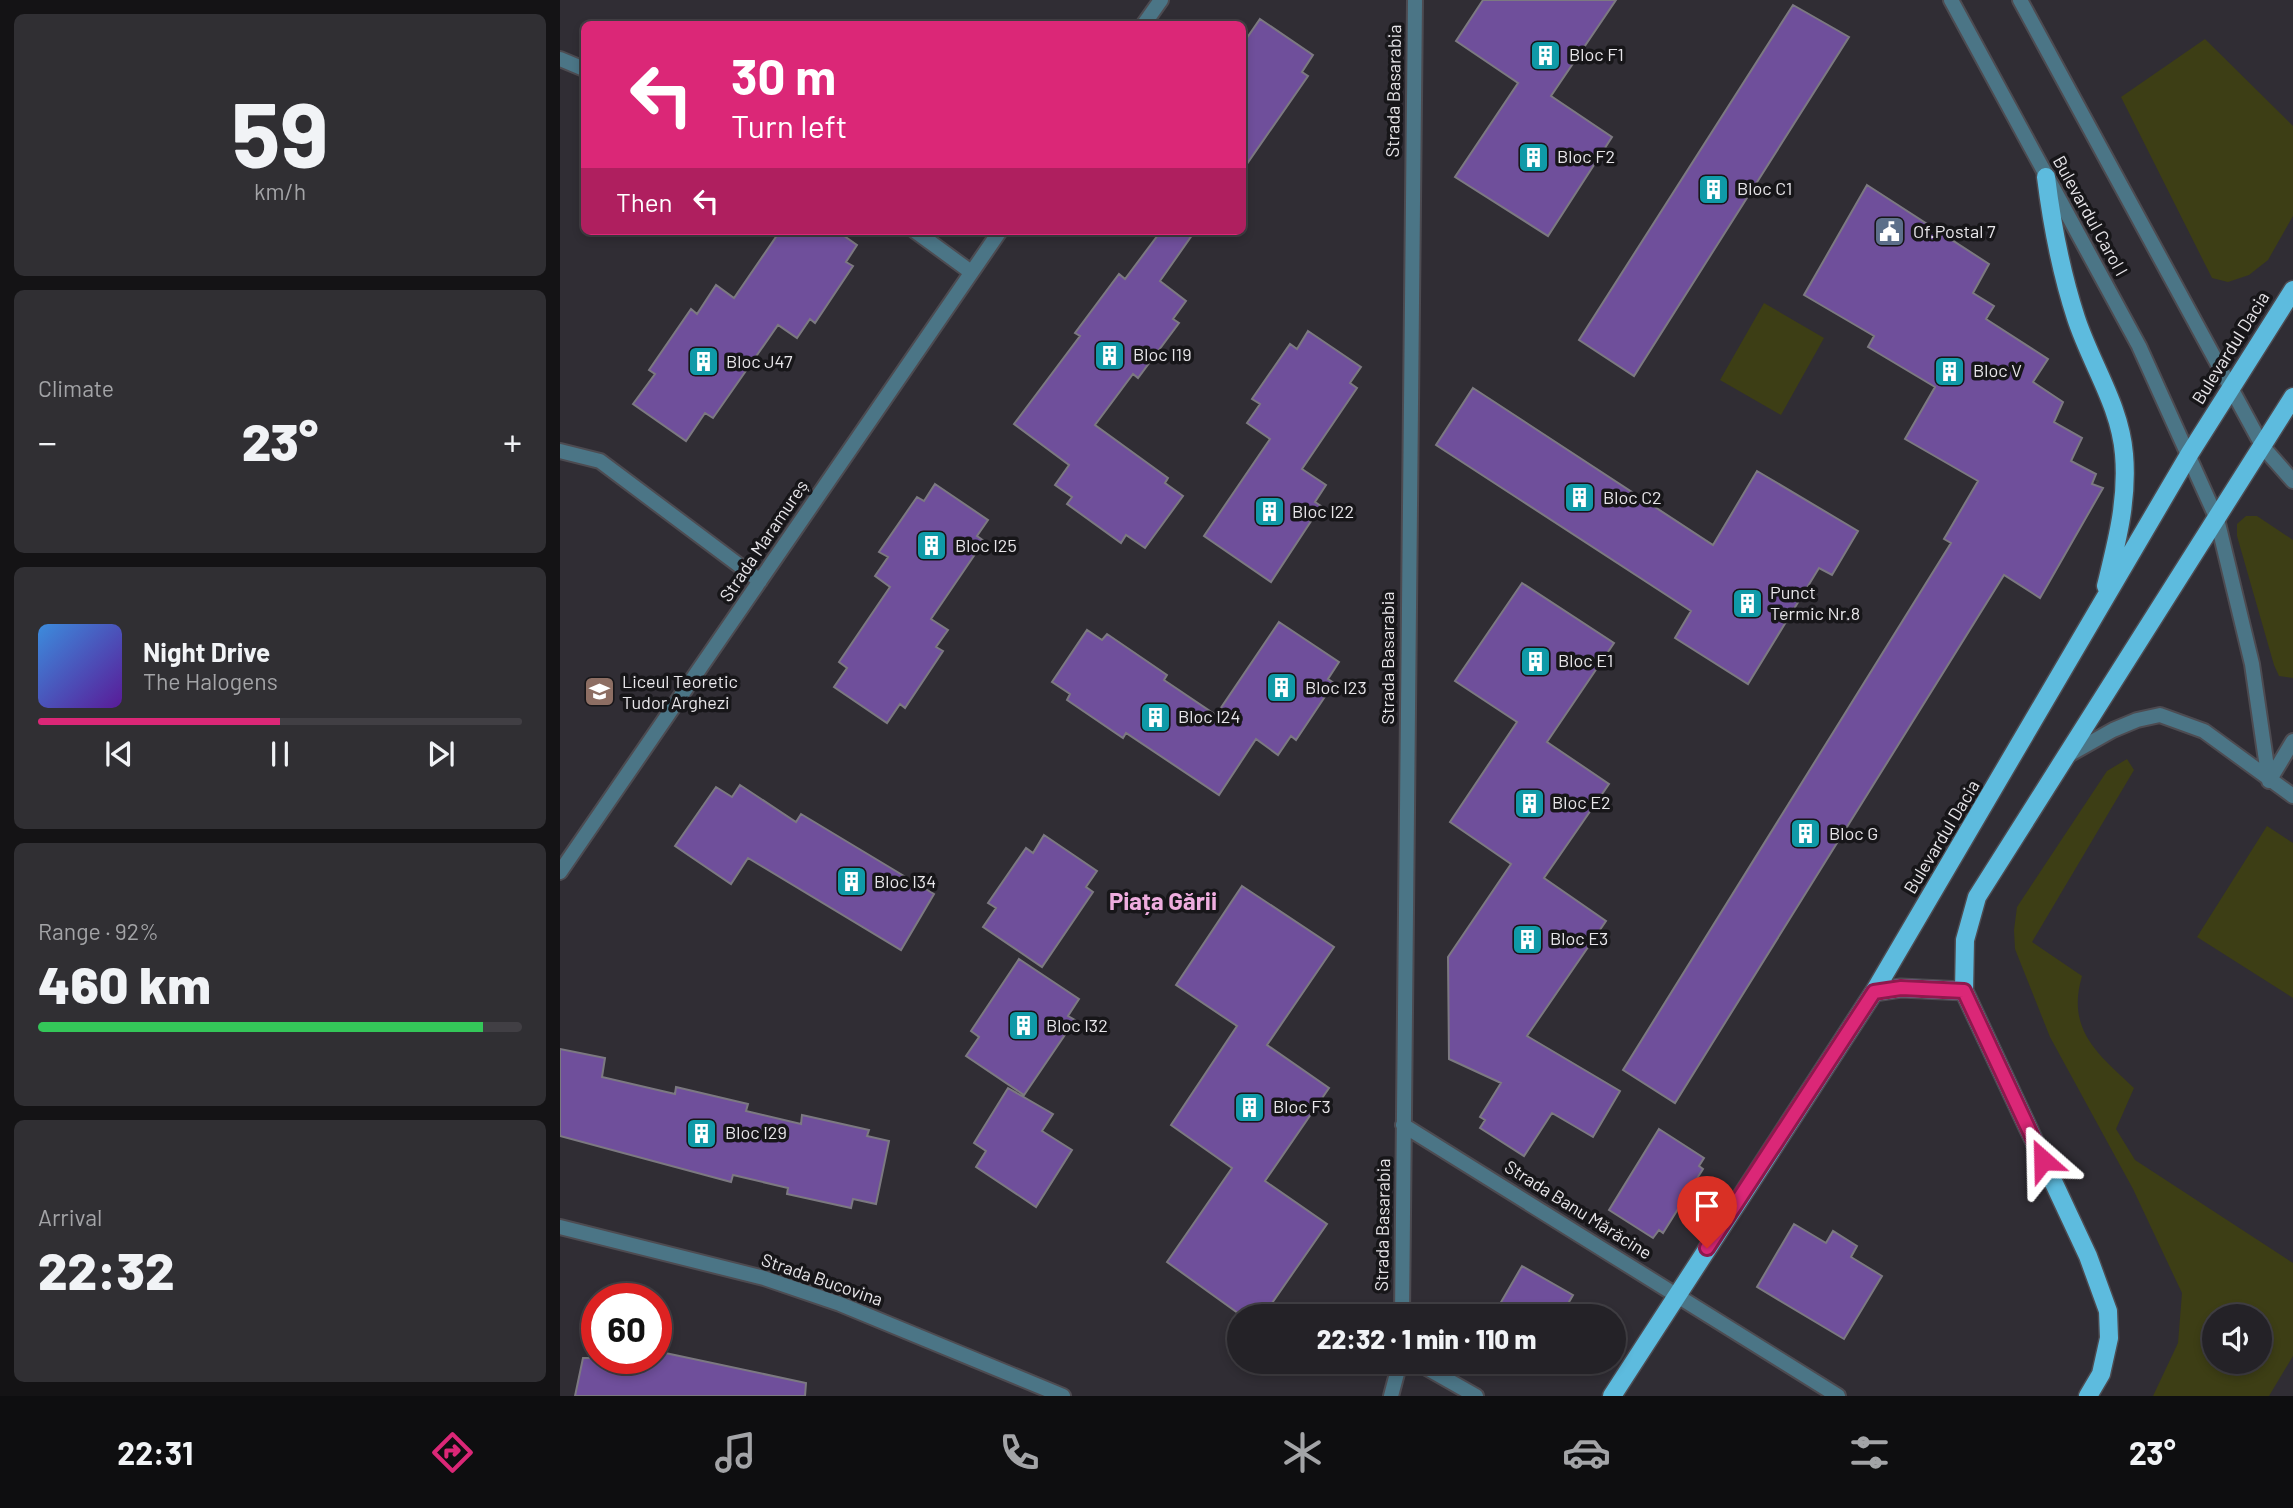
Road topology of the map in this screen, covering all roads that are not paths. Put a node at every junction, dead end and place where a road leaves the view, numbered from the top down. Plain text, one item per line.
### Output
1 (1161, 0) edge
2 (1415, 0) edge
3 (1951, 0) edge
4 (2020, 0) edge
5 (1146, 21) edge
6 (560, 60) edge
7 (581, 68) edge
8 (2046, 177) junction
9 (920, 235) edge
10 (997, 235) edge
11 (971, 272) junction
12 (2293, 290) edge
13 (2232, 385) junction
14 (2293, 397) edge
15 (2263, 447) junction
16 (560, 452) edge
17 (2190, 453) junction
18 (2293, 481) edge
19 (2217, 519) junction
20 (761, 581) junction
21 (2102, 605) junction
22 (2293, 741) edge
23 (2064, 758) junction
24 (2269, 781) junction
25 (2293, 796) edge
26 (560, 872) edge
27 (1964, 991) junction
28 (1874, 992) junction
29 (1404, 1125) junction
30 (560, 1227) edge
31 (1677, 1295) junction
32 (1402, 1304) edge
33 (1397, 1374) edge
34 (1437, 1374) edge
35 (1063, 1396) edge
36 (1391, 1396) edge
37 (1476, 1396) edge
38 (1612, 1396) edge
39 (1838, 1396) edge
40 (2088, 1396) edge

1 - 5 street
2 - 29 street, Strada Basarabia
3 - 8 street, Bulevardul Carol I
4 - 13 street
6 - 7 street
8 - 17 street, Bulevardul Carol I
8 - 21 main road
9 - 11 street
10 - 11 street, Strada Maramureș
11 - 20 street, Strada Maramureș
12 - 13 main road, Bulevardul Dacia
13 - 15 street
13 - 17 main road, Bulevardul Dacia
14 - 15 main road
15 - 18 street
15 - 19 main road
16 - 20 street
17 - 19 street, Bulevardul Carol I
17 - 21 main road, Bulevardul Dacia
19 - 23 main road
19 - 24 street, Bulevardul Carol I
20 - 26 street, Strada Maramureș
21 - 28 main road, Bulevardul Dacia
22 - 24 street
23 - 24 street
23 - 27 main road
24 - 25 street
27 - 28 main road
27 - 40 main road
28 - 31 main road, Bulevardul Dacia
29 - 31 street, Strada Banu Mărăcine
29 - 32 street, Strada Basarabia
30 - 35 street, Strada Bucovina
31 - 38 main road, Bulevardul Dacia
31 - 39 street, Strada Banu Mărăcine
33 - 36 street
34 - 37 street

